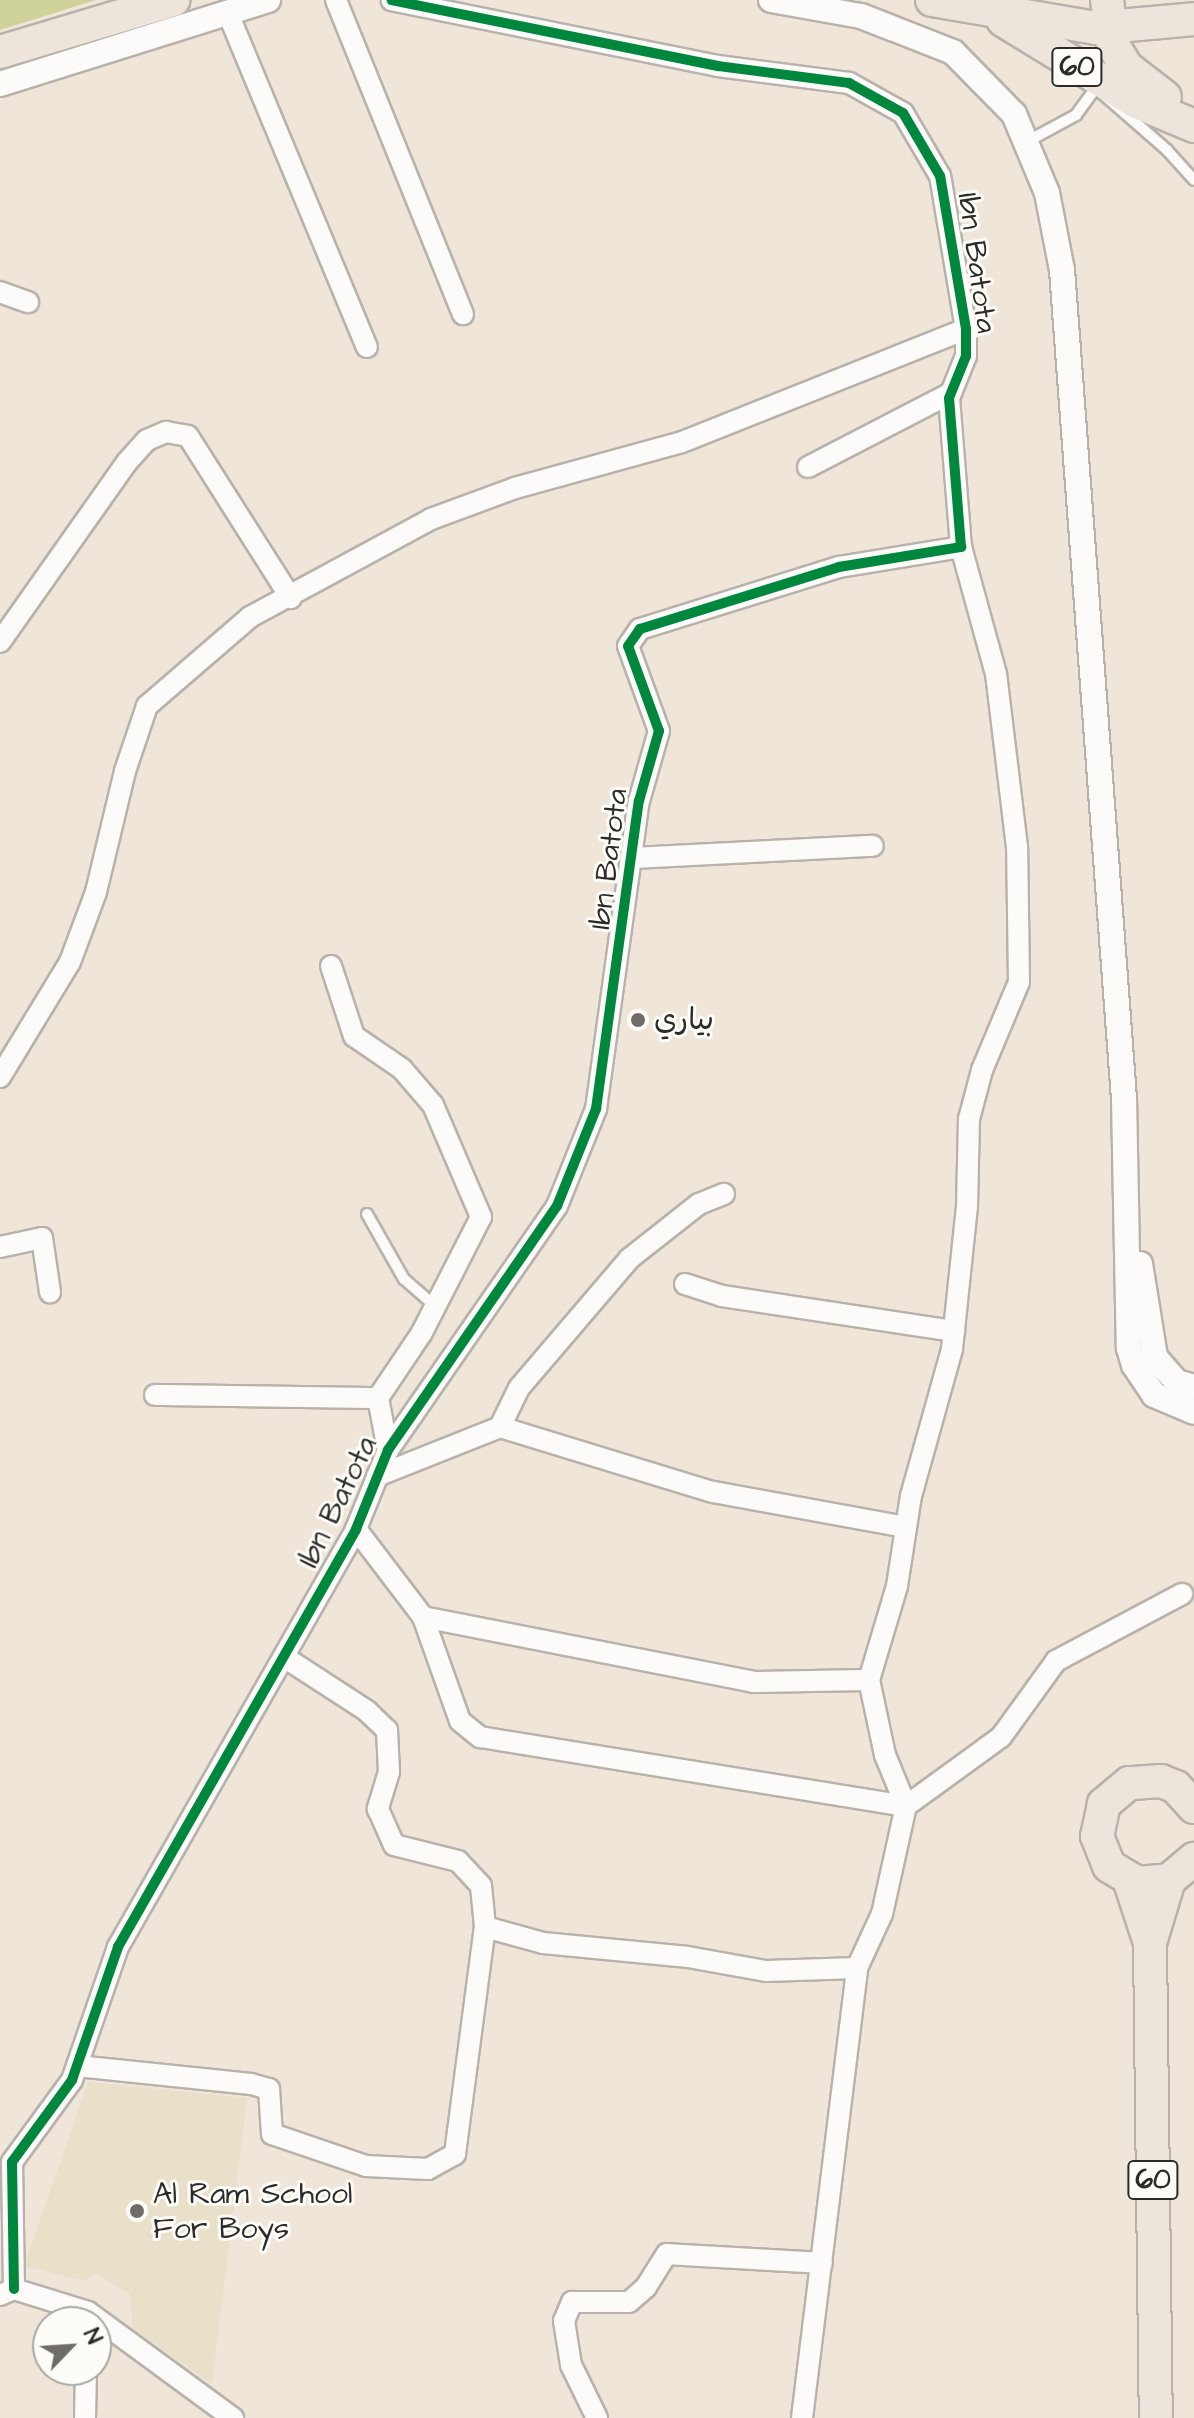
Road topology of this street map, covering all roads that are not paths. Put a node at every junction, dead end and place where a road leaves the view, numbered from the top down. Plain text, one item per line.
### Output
1 (173, 0) edge
2 (268, 0) edge
3 (336, 0) edge
4 (392, 0) edge
5 (771, 0) edge
6 (1063, 0) edge
7 (1187, 0) edge
8 (947, 2) edge
9 (227, 11) junction
10 (1108, 14) edge
11 (1033, 17) junction
12 (1194, 17) edge
13 (0, 52) edge
14 (1100, 81) junction
15 (0, 84) edge
16 (1194, 107) edge
17 (1194, 126) edge
18 (1028, 141) junction
19 (1194, 180) edge
20 (0, 292) edge
21 (28, 302) dead end
22 (463, 314) dead end
23 (966, 329) junction
24 (367, 347) dead end
25 (951, 393) junction
26 (808, 467) dead end
27 (961, 547) junction
28 (291, 598) junction
29 (0, 642) edge
30 (873, 846) dead end
31 (633, 858) junction
32 (331, 966) dead end
33 (0, 1077) edge
34 (1128, 1174) junction
35 (724, 1194) dead end
36 (367, 1214) dead end
37 (0, 1247) edge
38 (685, 1284) dead end
39 (50, 1292) dead end
40 (434, 1305) junction
41 (954, 1331) junction
42 (1186, 1384) edge
43 (155, 1395) dead end
44 (378, 1398) junction
45 (1185, 1410) edge
46 (500, 1427) junction
47 (388, 1450) junction
48 (377, 1476) junction
49 (906, 1527) junction
50 (356, 1529) junction
51 (1182, 1594) dead end
52 (423, 1617) junction
53 (284, 1657) junction
54 (869, 1680) junction
55 (1192, 1800) edge
56 (906, 1806) junction
57 (1194, 1859) edge
58 (1129, 1879) junction
59 (1169, 1880) junction
60 (485, 1927) junction
61 (1150, 1943) junction
62 (857, 1968) junction
63 (77, 2066) junction
64 (822, 2263) junction
65 (7, 2292) edge
66 (52, 2306) edge
67 (112, 2334) edge
68 (86, 2386) edge
69 (85, 2418) edge
70 (233, 2418) edge
71 (597, 2418) edge
72 (802, 2418) edge
73 (1156, 2418) edge

1 - 13 highway
2 - 9 street
3 - 22 street
4 - 23 street, Ibn Batota
5 - 18 street
6 - 11 highway
7 - 12 highway
8 - 11 highway, 60
8 - 14 highway, 60
9 - 15 street
9 - 24 street
10 - 11 highway, 60
10 - 12 highway, 60
10 - 16 highway, 60
14 - 17 highway, 60
14 - 18 lane
14 - 19 lane
18 - 34 street
20 - 21 street
23 - 25 street, Ibn Batota
23 - 28 street
25 - 26 street
25 - 27 street, Ibn Batota
27 - 31 street, Ibn Batota
27 - 41 street
28 - 29 street
28 - 33 street
30 - 31 street
31 - 47 street, Ibn Batota
32 - 40 street
34 - 42 street
34 - 45 street
35 - 46 street
36 - 40 lane
37 - 39 street
38 - 41 street
40 - 44 street
41 - 49 street
43 - 44 street
44 - 47 street
46 - 48 street
46 - 49 street
47 - 48 street, Ibn Batota
48 - 50 street, Ibn Batota
49 - 54 street
50 - 52 street
50 - 53 street, Ibn Batota
51 - 56 street
52 - 54 street
52 - 56 street
53 - 60 street
53 - 63 street, Ibn Batota
54 - 56 street
55 - 58 highway, 60
56 - 62 street
57 - 59 highway
58 - 59 highway
58 - 61 highway, 60
59 - 61 highway, 60
60 - 62 street
60 - 63 street
61 - 73 highway, 60
62 - 64 street
63 - 65 street, Ibn Batota
64 - 71 street
64 - 72 street
65 - 66 street
67 - 70 street
68 - 69 street

